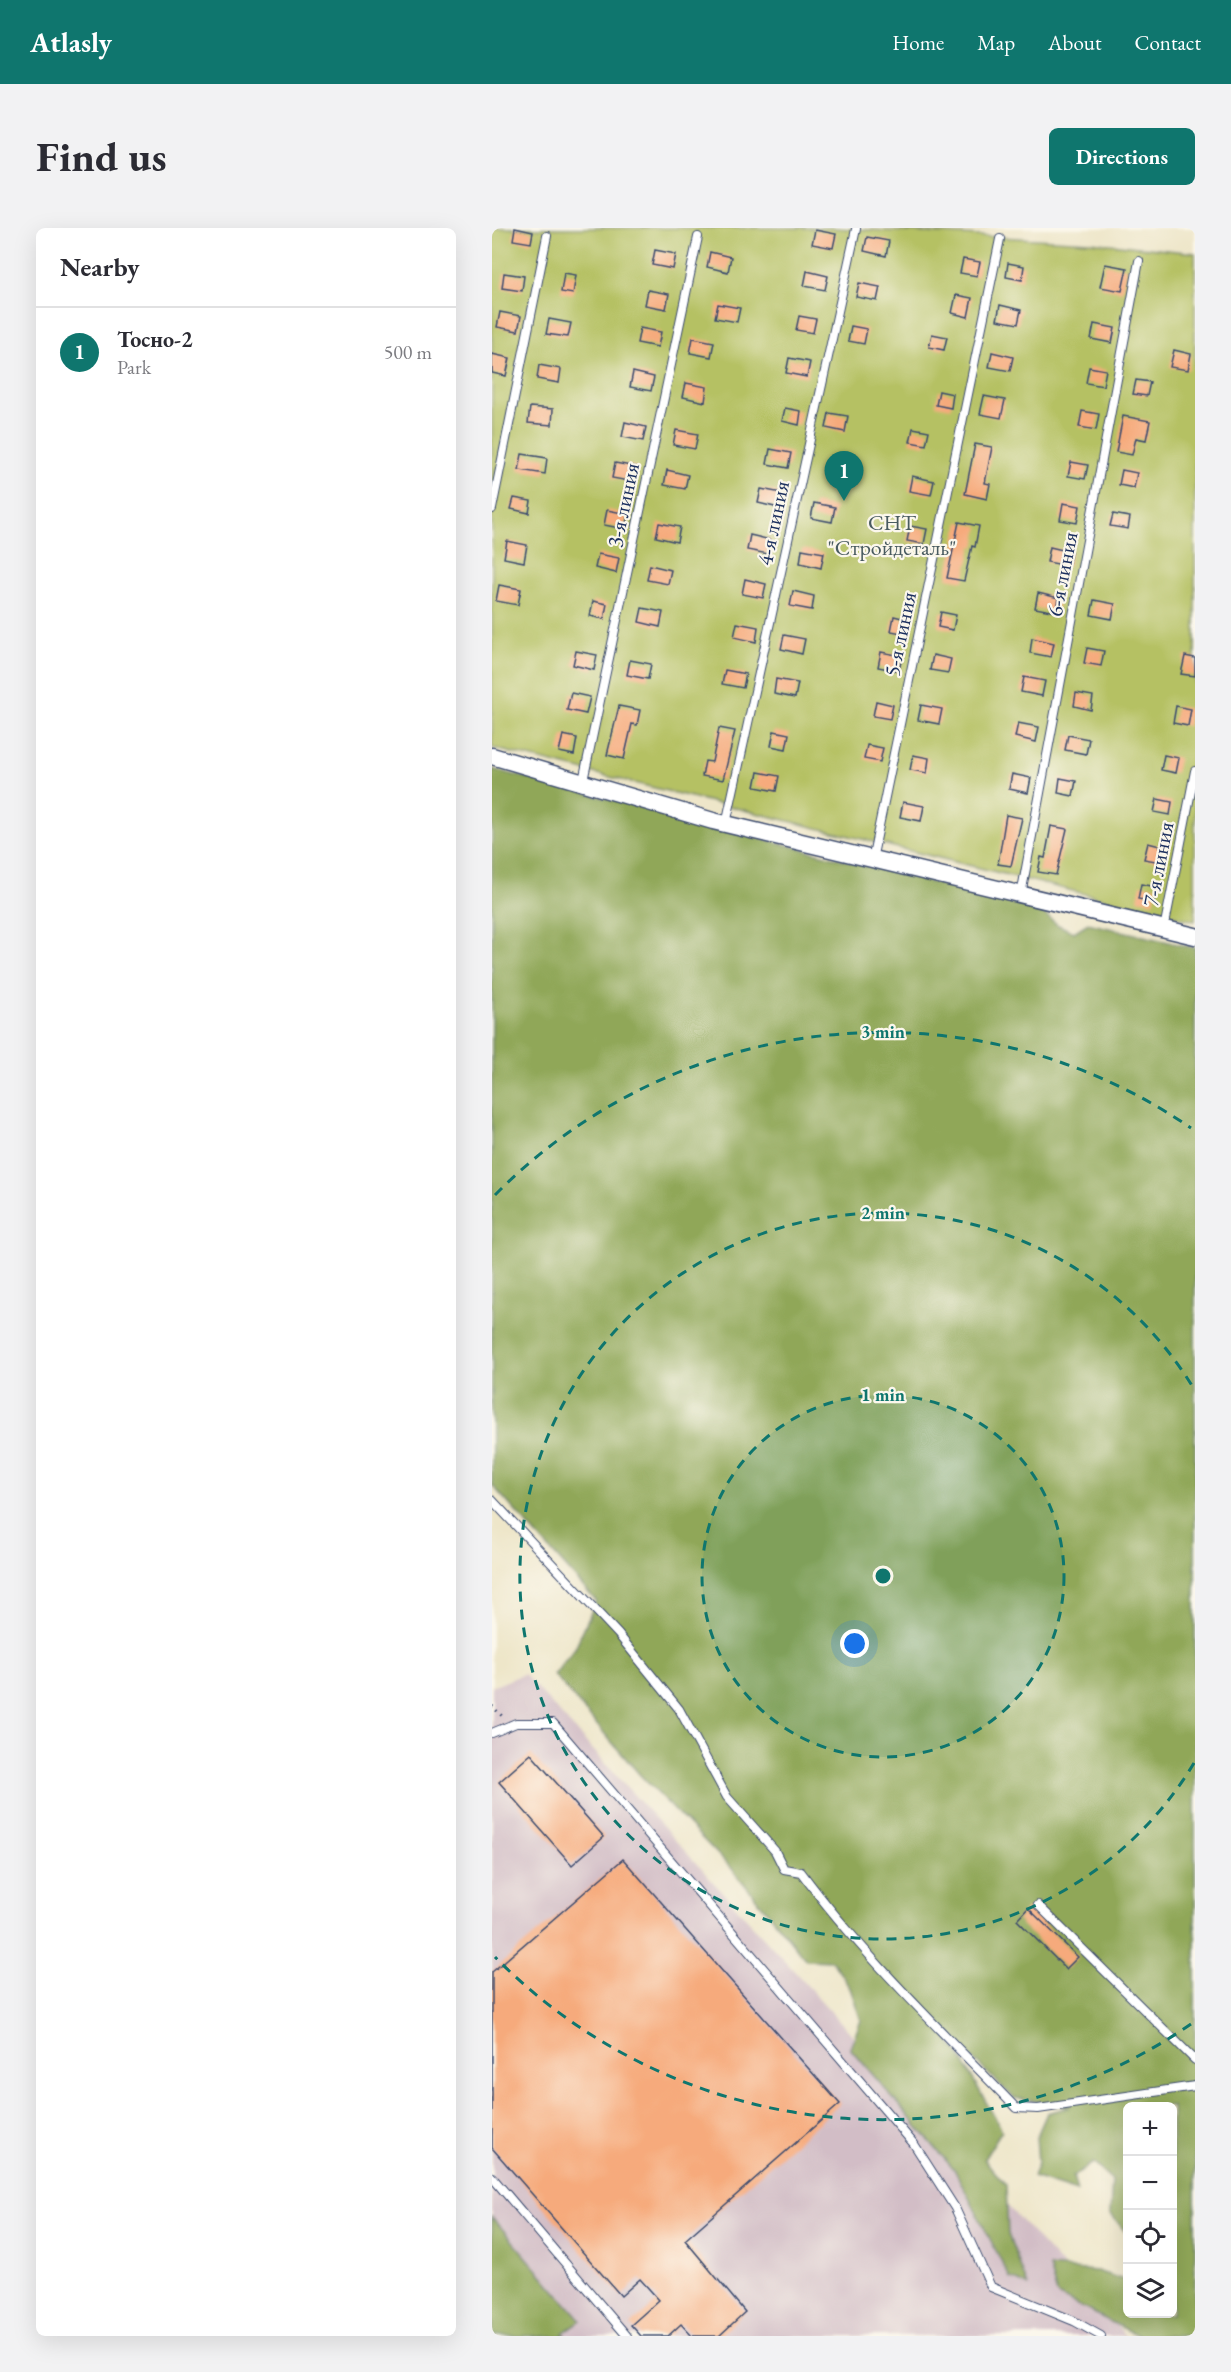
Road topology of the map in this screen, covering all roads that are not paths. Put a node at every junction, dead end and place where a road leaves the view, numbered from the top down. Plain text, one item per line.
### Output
1 (856, 229) edge
2 (547, 236) dead end
3 (698, 237) dead end
4 (1000, 239) dead end
5 (1139, 261) dead end
6 (492, 509) edge
7 (492, 756) edge
8 (1195, 771) edge
9 (583, 782) junction
10 (726, 824) junction
11 (872, 860) junction
12 (1020, 895) junction
13 (1164, 929) junction
14 (1195, 936) edge
15 (492, 1500) edge
16 (492, 1733) edge
17 (1038, 1905) dead end
18 (1195, 2060) edge
19 (1195, 2086) edge
20 (492, 2177) edge
21 (627, 2336) edge
22 (1101, 2336) edge

1 - 10 lane, 4-я линия
2 - 6 lane
3 - 9 lane, 3-я линия
4 - 11 lane, 5-я линия
5 - 12 lane, 6-я линия
7 - 9 street
8 - 13 lane, 7-я линия
9 - 10 street
10 - 11 street
11 - 12 street
12 - 13 street
13 - 14 street
15 - 19 lane
16 - 22 lane
17 - 18 lane
20 - 21 lane

